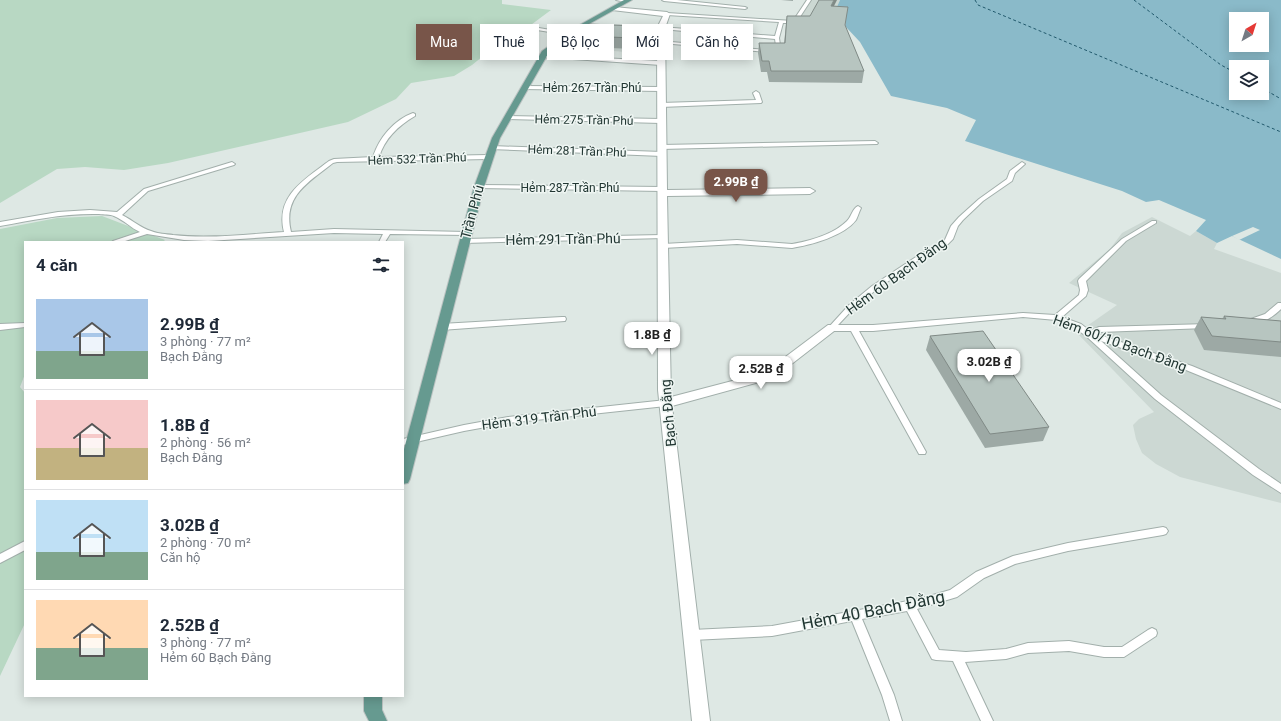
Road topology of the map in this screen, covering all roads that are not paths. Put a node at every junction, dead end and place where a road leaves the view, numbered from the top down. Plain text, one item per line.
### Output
1 (664, 0) edge
2 (809, 0) edge
3 (622, 2) edge
4 (745, 8) dead end
5 (667, 14) junction
6 (781, 22) junction
7 (585, 24) edge
8 (663, 24) edge
9 (673, 29) edge
10 (777, 38) junction
11 (673, 43) edge
12 (547, 52) edge
13 (543, 56) junction
14 (661, 62) joint
15 (524, 88) junction
16 (661, 89) junction
17 (756, 93) dead end
18 (661, 105) junction
19 (413, 115) dead end
20 (507, 118) junction
21 (661, 121) junction
22 (875, 143) dead end
23 (492, 148) junction
24 (661, 150) junction
25 (488, 158) junction
26 (375, 160) junction
27 (232, 164) dead end
28 (1022, 164) dead end
29 (479, 187) junction
30 (662, 191) junction
31 (810, 191) dead end
32 (858, 208) dead end
33 (118, 215) junction
34 (1154, 222) dead end
35 (0, 224) edge
36 (147, 232) junction
37 (387, 233) junction
38 (288, 234) junction
39 (465, 238) junction
40 (212, 240) edge
41 (118, 241) edge
42 (383, 241) edge
43 (663, 241) junction
44 (1281, 305) edge
45 (1057, 318) junction
46 (562, 319) dead end
47 (1242, 323) edge
48 (1211, 325) edge
49 (24, 326) edge
50 (0, 327) edge
51 (441, 327) junction
52 (832, 328) junction
53 (854, 329) junction
54 (1089, 334) junction
55 (666, 403) junction
56 (1281, 406) edge
57 (408, 441) edge
58 (922, 452) dead end
59 (404, 471) edge
60 (1281, 489) edge
61 (1163, 531) dead end
62 (24, 546) edge
63 (0, 559) edge
64 (910, 606) junction
65 (856, 616) junction
66 (1152, 633) dead end
67 (692, 636) junction
68 (957, 657) junction
69 (373, 697) edge
70 (378, 721) edge
71 (701, 721) edge
72 (896, 721) edge
73 (987, 721) edge

1 - 4 lane
2 - 6 lane
3 - 5 street
3 - 7 main road, Trần Phú
5 - 6 lane
5 - 8 street, Bạch Đằng
6 - 10 lane
9 - 10 lane
10 - 11 lane
12 - 13 main road, Trần Phú
13 - 14 lane
13 - 15 main road, Trần Phú
14 - 16 street, Bạch Đằng
15 - 16 lane, Hẻm 267 Trần Phú
15 - 20 main road, Trần Phú
16 - 18 street, Bạch Đằng
17 - 18 lane
18 - 21 street, Bạch Đằng
19 - 26 lane
20 - 21 lane, Hẻm 275 Trần Phú
20 - 23 main road, Trần Phú
21 - 24 street, Bạch Đằng
22 - 24 lane, Hẻm 281 Trần Phú
23 - 24 lane, Hẻm 281 Trần Phú
23 - 25 main road, Trần Phú
24 - 30 street, Bạch Đằng
25 - 26 lane, Hẻm 532 Trần Phú
25 - 29 main road, Trần Phú
26 - 38 lane, Hẻm 532 Trần Phú
27 - 33 lane
28 - 52 lane, Hẻm 60 Bạch Đằng
29 - 30 lane, Hẻm 287 Trần Phú
29 - 39 main road, Trần Phú
30 - 31 street
30 - 43 street, Bạch Đằng
32 - 43 lane, Hẻm 291 Trần Phú
33 - 35 lane
33 - 36 lane
34 - 45 lane
36 - 40 lane, Hẻm 291 Trần Phú
36 - 41 lane
37 - 38 lane, Hẻm 291 Trần Phú
37 - 39 lane, Hẻm 291 Trần Phú
37 - 42 lane
38 - 40 lane, Hẻm 291 Trần Phú
39 - 43 lane, Hẻm 291 Trần Phú
39 - 51 main road, Trần Phú
43 - 55 street, Bạch Đằng
44 - 47 lane
45 - 53 lane, Hẻm 60/10 Bạch Đằng
45 - 54 lane, Hẻm 60/10 Bạch Đằng
46 - 51 lane
48 - 54 lane
49 - 50 lane
51 - 57 main road, Trần Phú
52 - 53 lane, Hẻm 60/10 Bạch Đằng
52 - 55 street, Hẻm 60 Bạch Đằng
53 - 58 lane
54 - 56 lane, Hẻm 60/10 Bạch Đằng
54 - 60 lane
55 - 57 lane, Hẻm 319 Trần Phú
55 - 67 street, Bạch Đằng
57 - 59 main road, Trần Phú
61 - 64 lane, Hẻm 40 Bạch Đằng
62 - 63 lane
64 - 65 lane, Hẻm 40 Bạch Đằng
64 - 68 lane
65 - 67 lane, Hẻm 40 Bạch Đằng
65 - 72 lane
66 - 68 lane
67 - 71 street, Bạch Đằng
68 - 73 lane
69 - 70 main road

